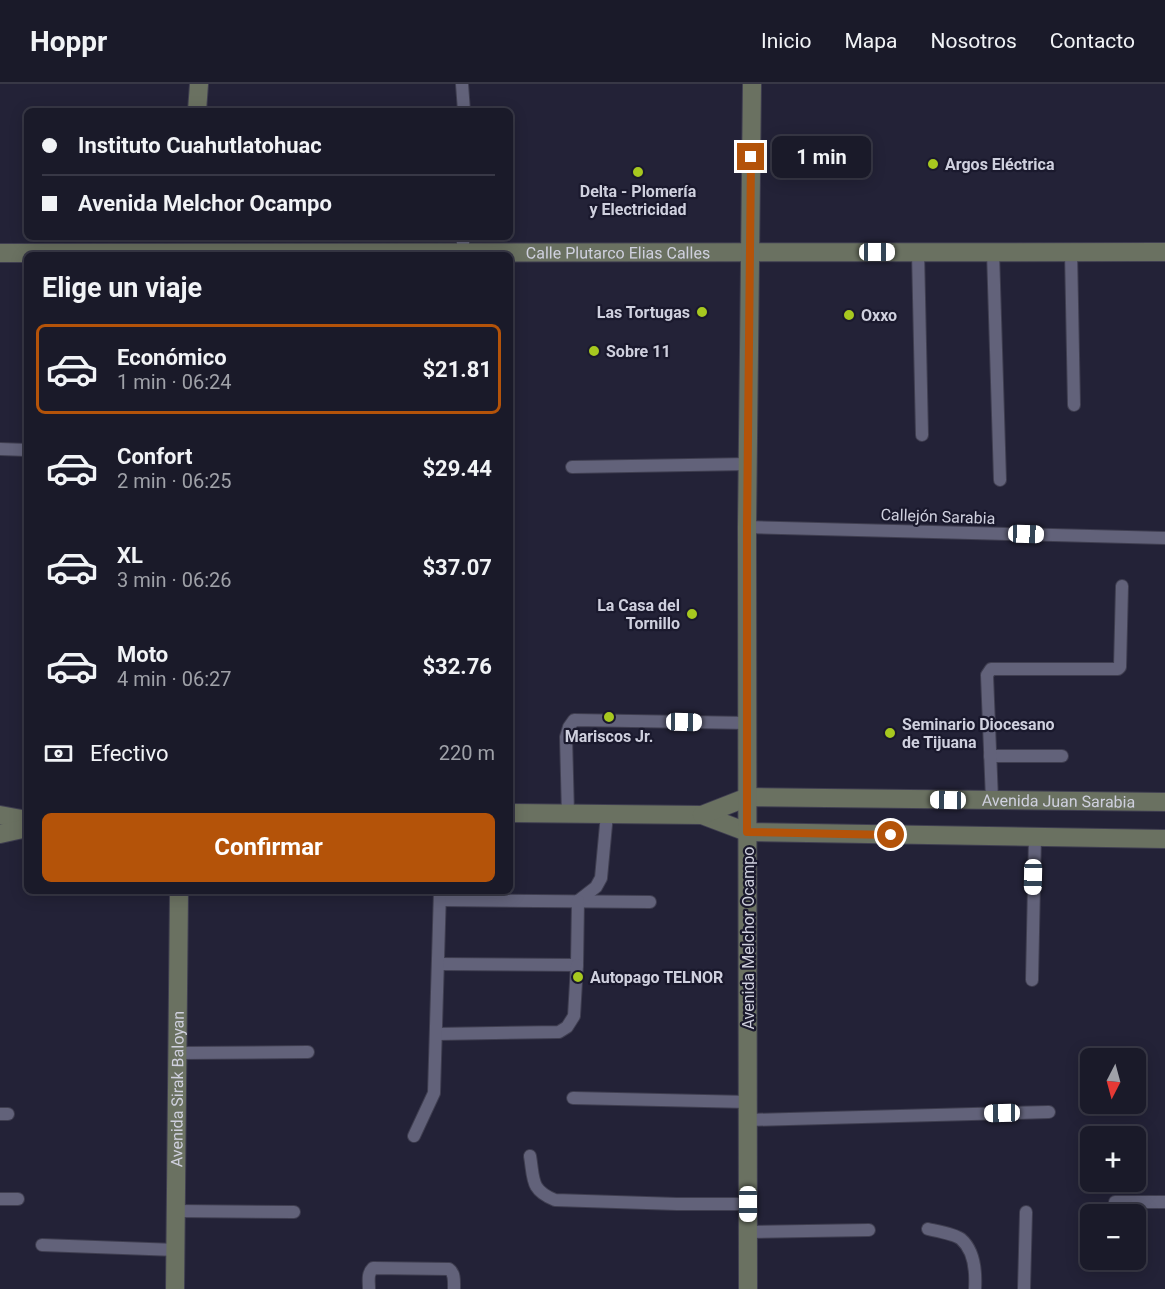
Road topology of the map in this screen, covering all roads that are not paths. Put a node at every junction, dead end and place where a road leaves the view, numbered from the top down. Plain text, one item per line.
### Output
1 (199, 84) edge
2 (462, 84) edge
3 (752, 84) edge
4 (197, 108) edge
5 (464, 108) edge
6 (192, 248) edge
7 (470, 249) edge
8 (88, 252) edge
9 (918, 252) junction
10 (993, 252) junction
11 (1071, 252) junction
12 (1165, 252) edge
13 (0, 253) edge
14 (751, 253) junction
15 (24, 254) edge
16 (1074, 405) dead end
17 (922, 435) dead end
18 (0, 449) edge
19 (24, 450) edge
20 (748, 464) junction
21 (572, 467) dead end
22 (1000, 480) dead end
23 (747, 527) junction
24 (1165, 538) edge
25 (1122, 586) dead end
26 (747, 723) junction
27 (990, 756) junction
28 (1062, 756) dead end
29 (748, 797) junction
30 (992, 800) junction
31 (1165, 802) edge
32 (513, 813) edge
33 (568, 814) junction
34 (607, 814) junction
35 (0, 815) edge
36 (702, 815) junction
37 (24, 819) edge
38 (24, 829) edge
39 (747, 832) junction
40 (0, 834) edge
41 (1035, 837) junction
42 (1165, 839) edge
43 (178, 894) edge
44 (440, 896) edge
45 (578, 901) junction
46 (650, 902) dead end
47 (438, 964) junction
48 (577, 965) junction
49 (1032, 980) dead end
50 (436, 1034) junction
51 (308, 1052) dead end
52 (177, 1053) junction
53 (573, 1098) dead end
54 (748, 1111) junction
55 (1049, 1112) dead end
56 (414, 1136) dead end
57 (530, 1155) dead end
58 (0, 1199) edge
59 (18, 1199) dead end
60 (1115, 1202) dead end
61 (1165, 1202) edge
62 (748, 1204) junction
63 (176, 1210) junction
64 (294, 1212) dead end
65 (1026, 1212) dead end
66 (928, 1229) dead end
67 (869, 1230) dead end
68 (748, 1232) junction
69 (42, 1245) dead end
70 (176, 1250) junction
71 (175, 1289) edge
72 (369, 1289) edge
73 (454, 1289) edge
74 (748, 1289) edge
75 (975, 1289) edge
76 (1024, 1289) edge

1 - 4 street
2 - 5 lane
3 - 14 street, Avenida Melchor Ocampo
6 - 7 street, Calle Plutarco Elias Calles
6 - 8 street, Calle Plutarco Elias Calles
7 - 14 street, Calle Plutarco Elias Calles
9 - 10 street, Calle Plutarco Elias Calles
9 - 14 street, Calle Plutarco Elias Calles
9 - 17 lane
10 - 11 street, Calle Plutarco Elias Calles
10 - 22 lane
11 - 12 street, Calle Plutarco Elias Calles
11 - 16 lane
13 - 15 street, Calle Plutarco Elias Calles
14 - 20 street, Avenida Melchor Ocampo
18 - 19 lane
20 - 21 lane
20 - 23 street, Avenida Melchor Ocampo
23 - 24 lane, Callejón Sarabia
23 - 26 street, Avenida Melchor Ocampo
25 - 27 lane
26 - 29 street, Avenida Melchor Ocampo
26 - 33 lane
27 - 28 lane
27 - 30 lane
29 - 30 street, Avenida Juan Sarabia
29 - 36 street, Avenida Juan Sarabia
29 - 39 street, Avenida Melchor Ocampo
30 - 31 street, Avenida Juan Sarabia
32 - 33 street, Avenida Juan Sarabia
33 - 34 street, Avenida Juan Sarabia
34 - 36 street, Avenida Juan Sarabia
34 - 45 lane
35 - 37 street
36 - 39 street, Avenida Juan Sarabia
38 - 40 street
39 - 41 street, Avenida Juan Sarabia
39 - 54 street, Avenida Melchor Ocampo
41 - 42 street, Avenida Juan Sarabia
41 - 49 lane
43 - 52 street, Avenida Sirak Baloyan
44 - 45 lane
44 - 47 lane
45 - 46 lane
45 - 48 lane
47 - 48 lane
47 - 50 lane
48 - 50 lane
50 - 56 lane
51 - 52 lane
52 - 63 street, Avenida Sirak Baloyan
53 - 54 lane
54 - 55 lane
54 - 62 street, Avenida Melchor Ocampo
57 - 62 lane
58 - 59 lane
60 - 61 lane
62 - 68 street, Avenida Melchor Ocampo
63 - 64 lane
63 - 70 street, Avenida Sirak Baloyan
65 - 76 lane
66 - 75 lane
67 - 68 lane
68 - 74 street, Avenida Melchor Ocampo
69 - 70 lane
70 - 71 street, Avenida Sirak Baloyan
72 - 73 lane

